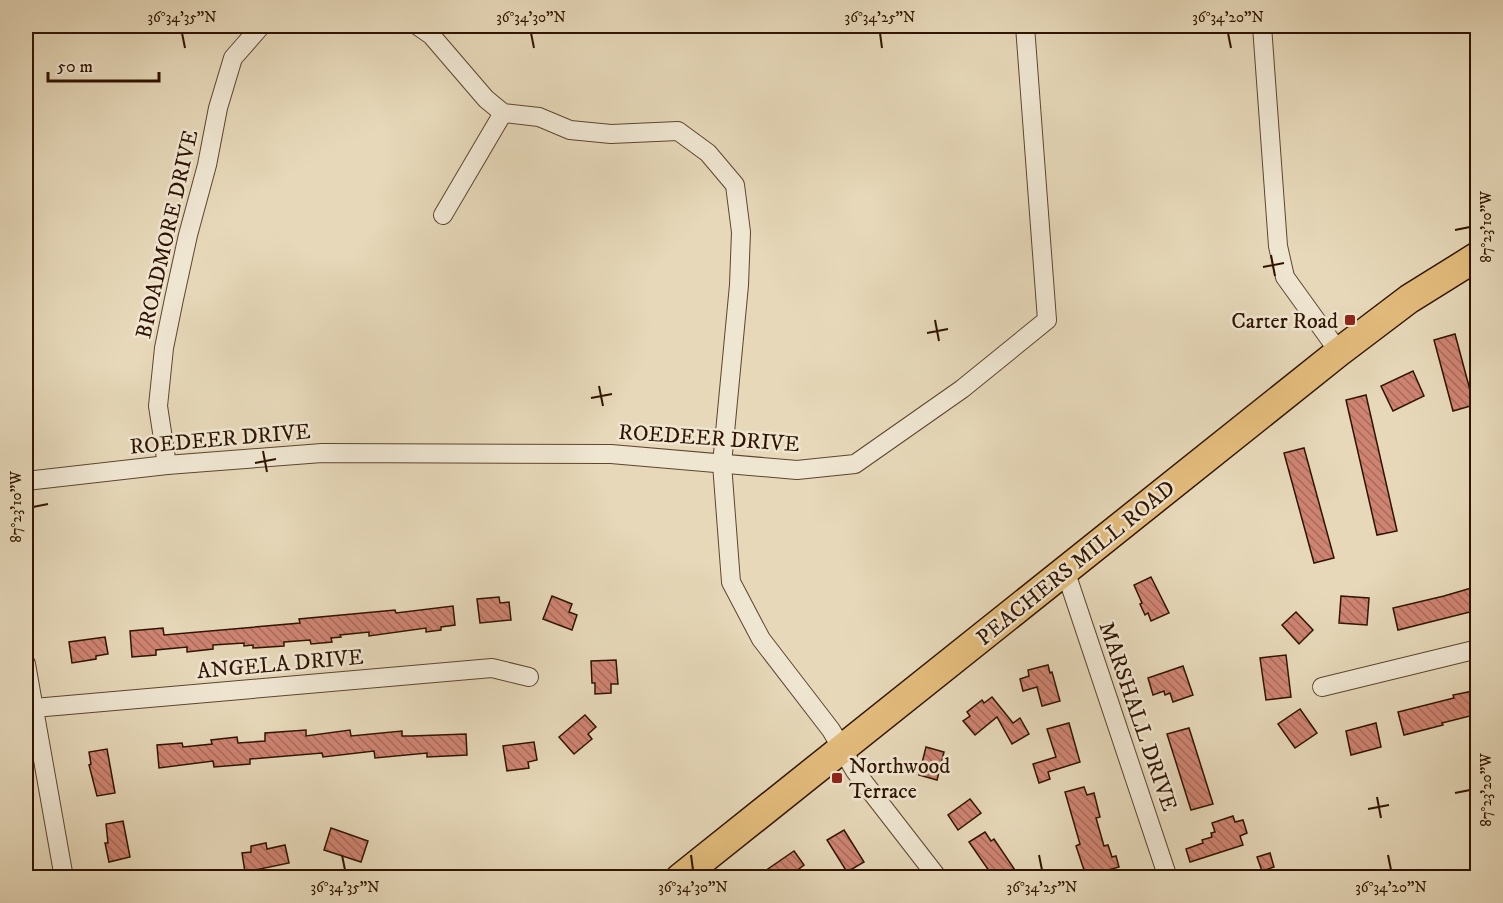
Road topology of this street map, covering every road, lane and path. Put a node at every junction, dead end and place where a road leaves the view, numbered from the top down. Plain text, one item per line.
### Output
1 (261, 26) edge
2 (418, 26) edge
3 (1025, 26) edge
4 (1262, 26) edge
5 (503, 113) junction
6 (443, 215) dead end
7 (1478, 256) edge
8 (1339, 352) junction
9 (722, 464) junction
10 (167, 465) junction
11 (26, 481) edge
12 (1065, 570) junction
13 (1478, 649) edge
14 (26, 664) edge
15 (529, 677) dead end
16 (1322, 687) dead end
17 (34, 708) junction
18 (841, 750) junction
19 (64, 878) edge
20 (680, 878) edge
21 (938, 878) edge
22 (1168, 878) edge

1 - 10 street, BROADMORE DRIVE
2 - 5 street
3 - 9 street, ROEDEER DRIVE
4 - 8 street
5 - 6 street
5 - 9 street
7 - 8 main road, PEACHERS MILL ROAD
8 - 12 main road, PEACHERS MILL ROAD
9 - 10 street, ROEDEER DRIVE
9 - 18 street
10 - 11 street, ROEDEER DRIVE
12 - 18 main road, PEACHERS MILL ROAD
12 - 22 street, MARSHALL DRIVE
13 - 16 street
14 - 17 street
15 - 17 street, ANGELA DRIVE
17 - 19 street
18 - 20 main road, PEACHERS MILL ROAD
18 - 21 street

